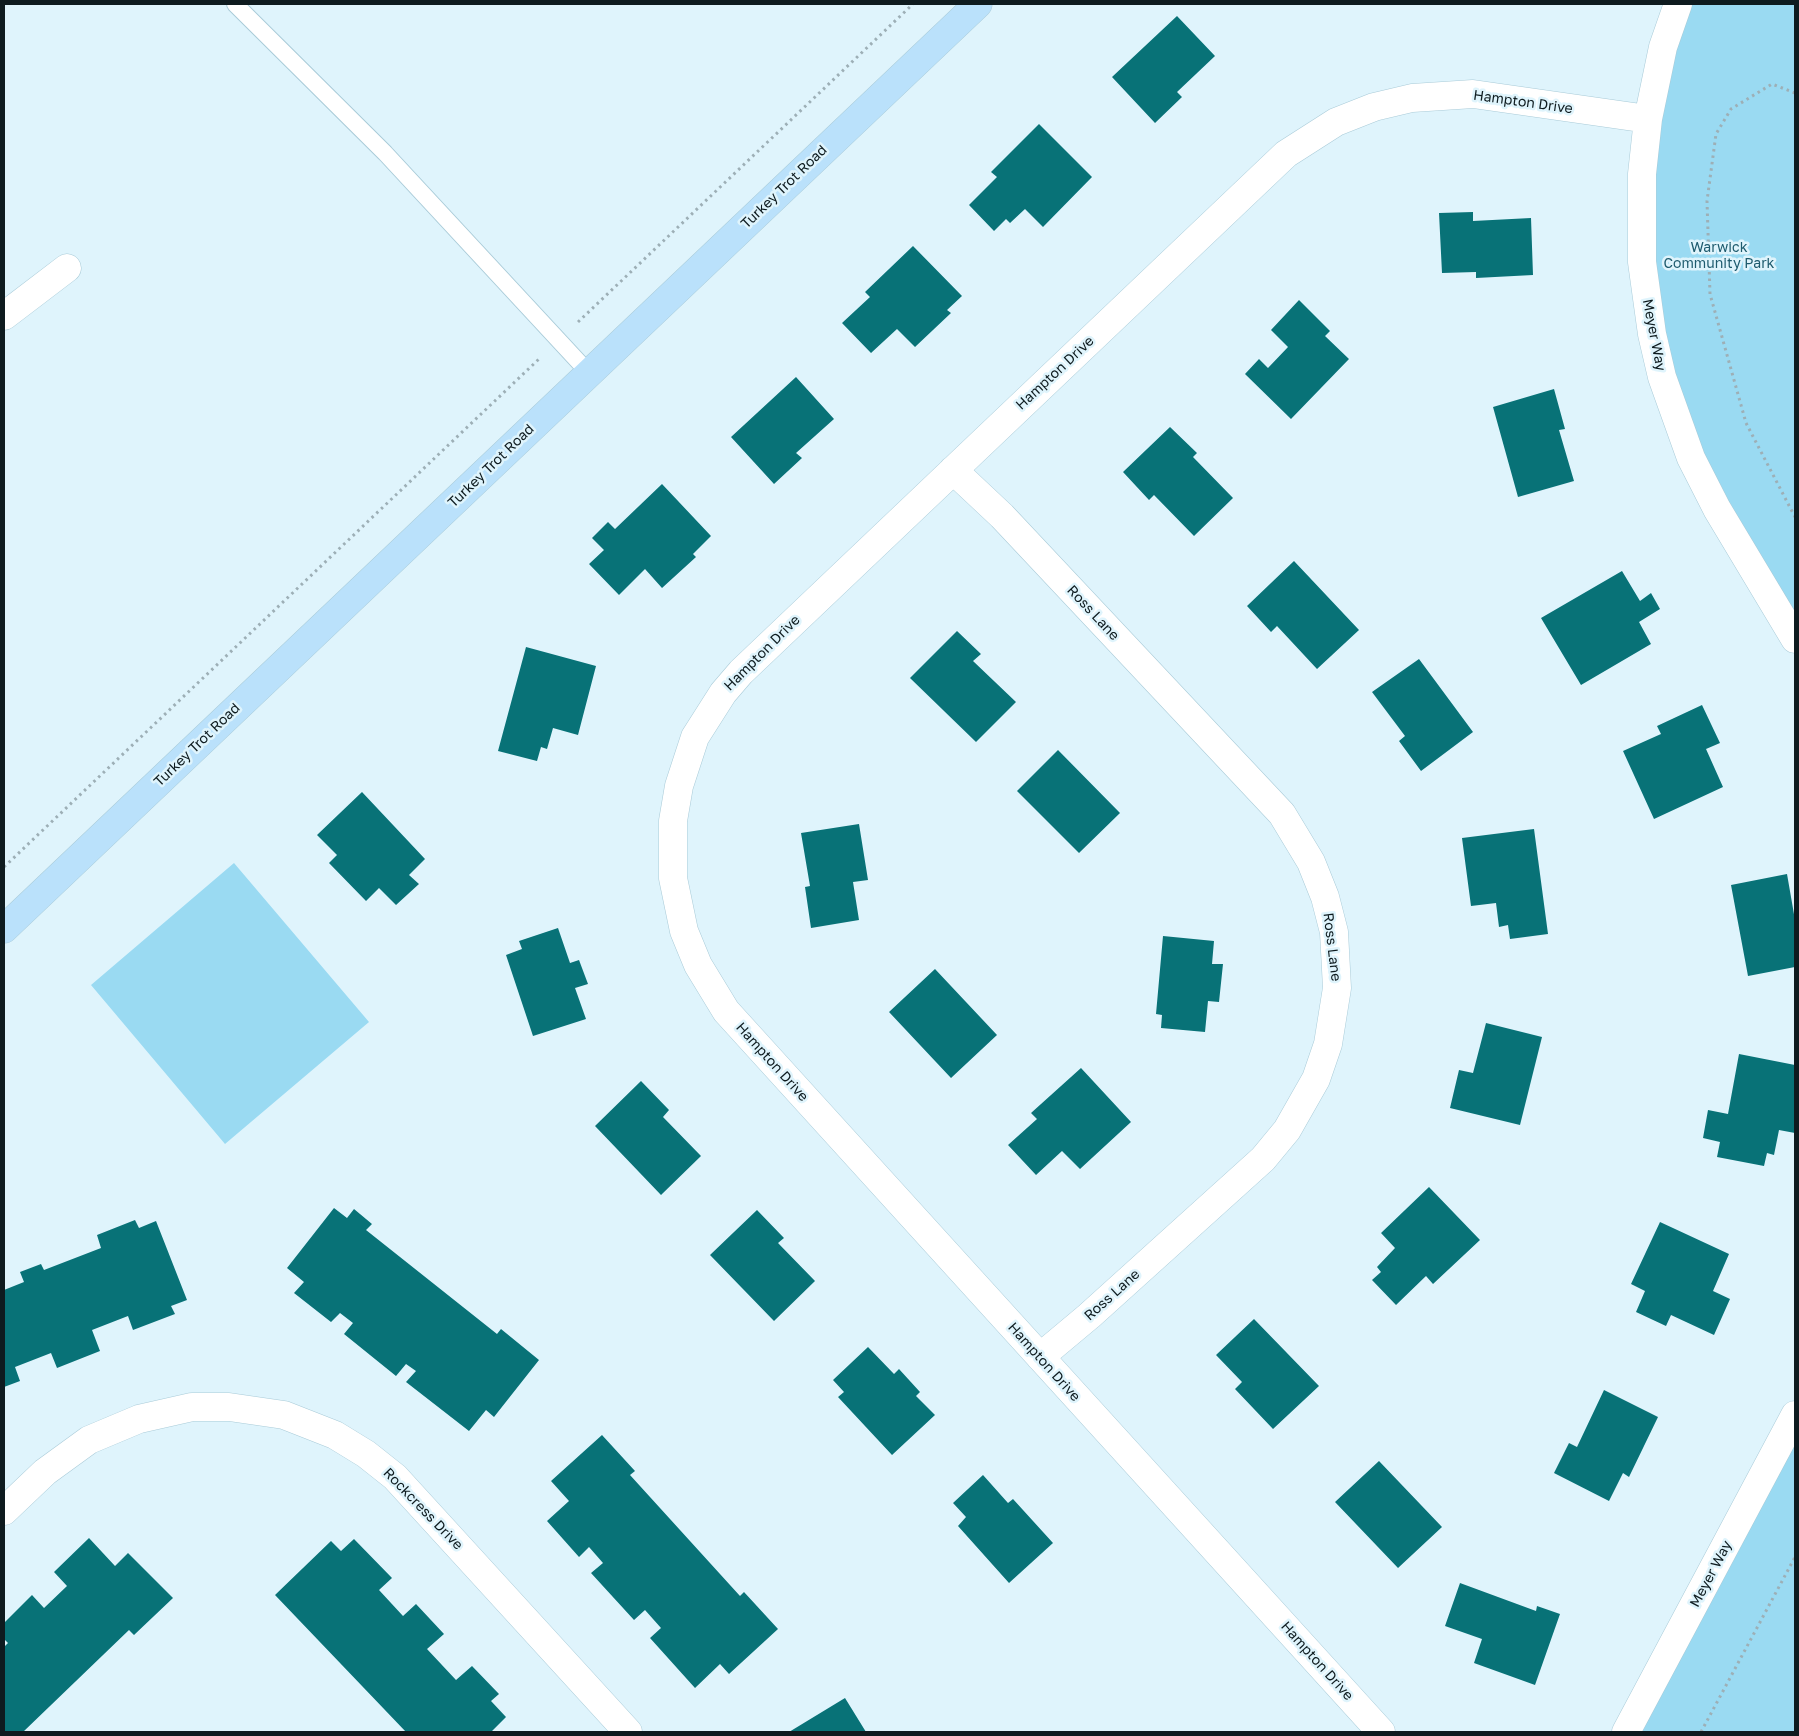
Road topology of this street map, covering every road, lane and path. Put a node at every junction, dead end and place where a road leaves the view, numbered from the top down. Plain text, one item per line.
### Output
1 (235, 4) edge
2 (913, 4) edge
3 (978, 4) edge
4 (1678, 4) edge
5 (1795, 93) edge
6 (1648, 119) junction
7 (67, 268) dead end
8 (4, 316) edge
9 (559, 340) junction
10 (589, 373) junction
11 (952, 470) junction
12 (1795, 517) edge
13 (1795, 639) edge
14 (4, 867) edge
15 (4, 929) edge
16 (1040, 1357) junction
17 (1795, 1415) edge
18 (4, 1511) edge
19 (1795, 1557) edge
20 (628, 1732) edge
21 (1381, 1732) edge
22 (1626, 1732) edge
23 (1701, 1732) edge

1 - 9 lane
2 - 9 path
3 - 10 street, Turkey Trot Road
4 - 6 street, Meyer Way
5 - 12 path
6 - 11 street, Hampton Drive
6 - 13 street, Meyer Way
7 - 8 street
9 - 10 lane
9 - 14 path
10 - 15 street, Turkey Trot Road
11 - 16 street, Hampton Drive
11 - 16 street, Ross Lane
16 - 21 street, Hampton Drive
17 - 22 street, Meyer Way
18 - 20 street, Rockcress Drive
19 - 23 path

